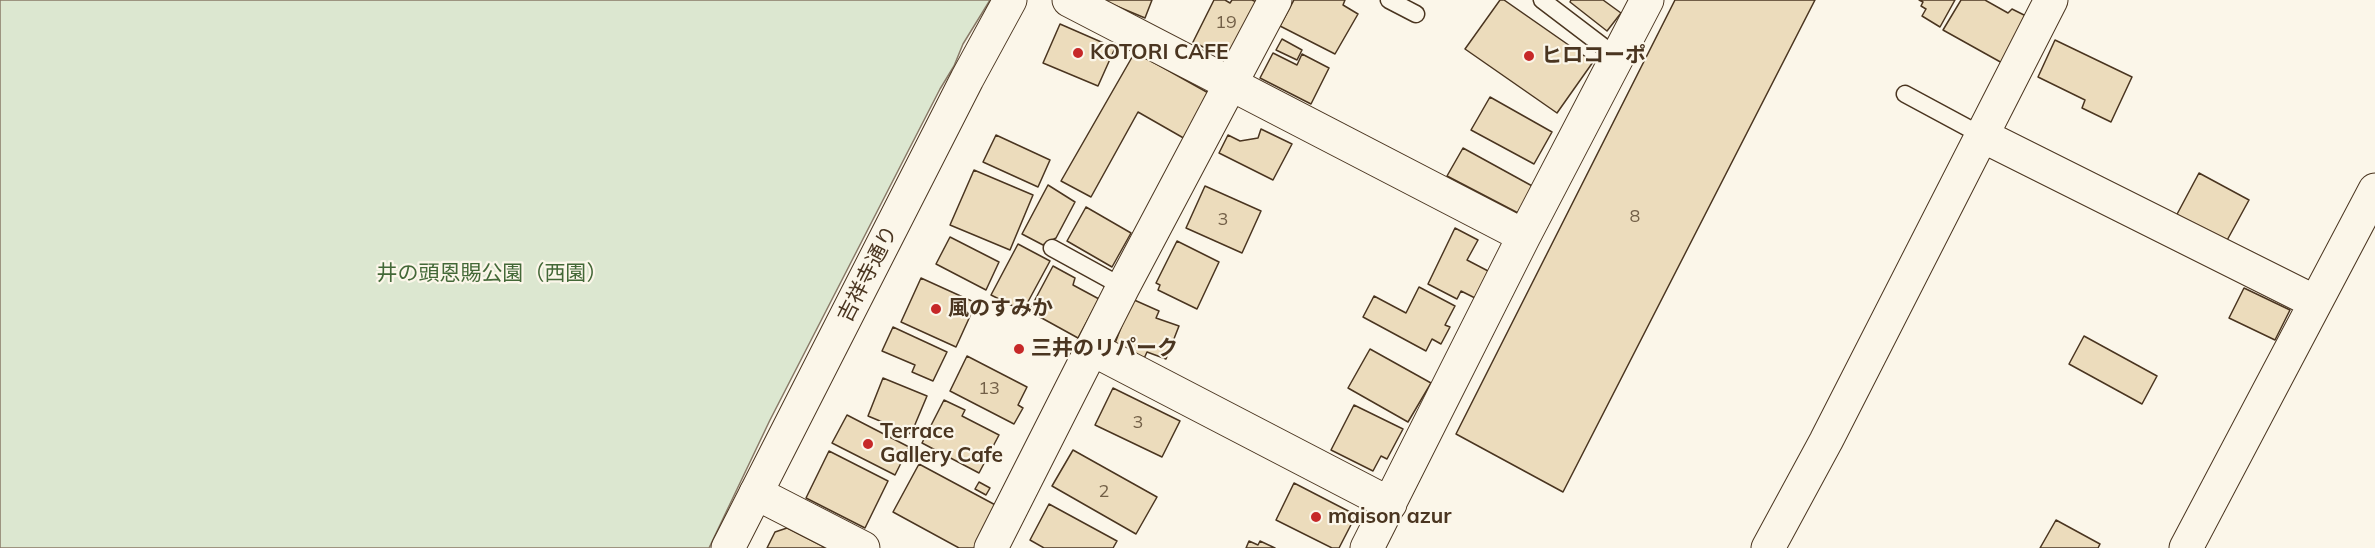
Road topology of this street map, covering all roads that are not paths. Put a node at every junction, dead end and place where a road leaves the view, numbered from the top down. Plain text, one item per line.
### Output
1 (1010, 0) edge
2 (1069, 0) edge
3 (1389, 0) edge
4 (1542, 0) edge
5 (1647, 0) edge
6 (2051, 0) edge
7 (1273, 1) edge
8 (1416, 14) dead end
9 (1617, 57) junction
10 (1232, 83) junction
11 (1905, 94) dead end
12 (1983, 136) junction
13 (2375, 189) edge
14 (1524, 236) junction
15 (1052, 248) dead end
16 (1123, 287) junction
17 (2315, 302) junction
18 (1092, 349) junction
19 (756, 493) junction
20 (1390, 504) junction
21 (728, 548) edge
22 (863, 548) edge
23 (991, 548) edge
24 (1367, 548) edge
25 (1768, 548) edge
26 (2186, 548) edge

1 - 19 street, 吉祥寺通り
2 - 10 street
3 - 8 lane
4 - 9 lane
5 - 9 street
6 - 12 street
7 - 10 street
9 - 14 street
10 - 14 street
10 - 16 street
11 - 12 lane
12 - 17 street
12 - 25 street
13 - 17 street
14 - 20 street
15 - 16 lane
16 - 18 street
17 - 26 street
18 - 20 street
18 - 23 street
19 - 21 street, 吉祥寺通り
19 - 22 street
20 - 24 street

